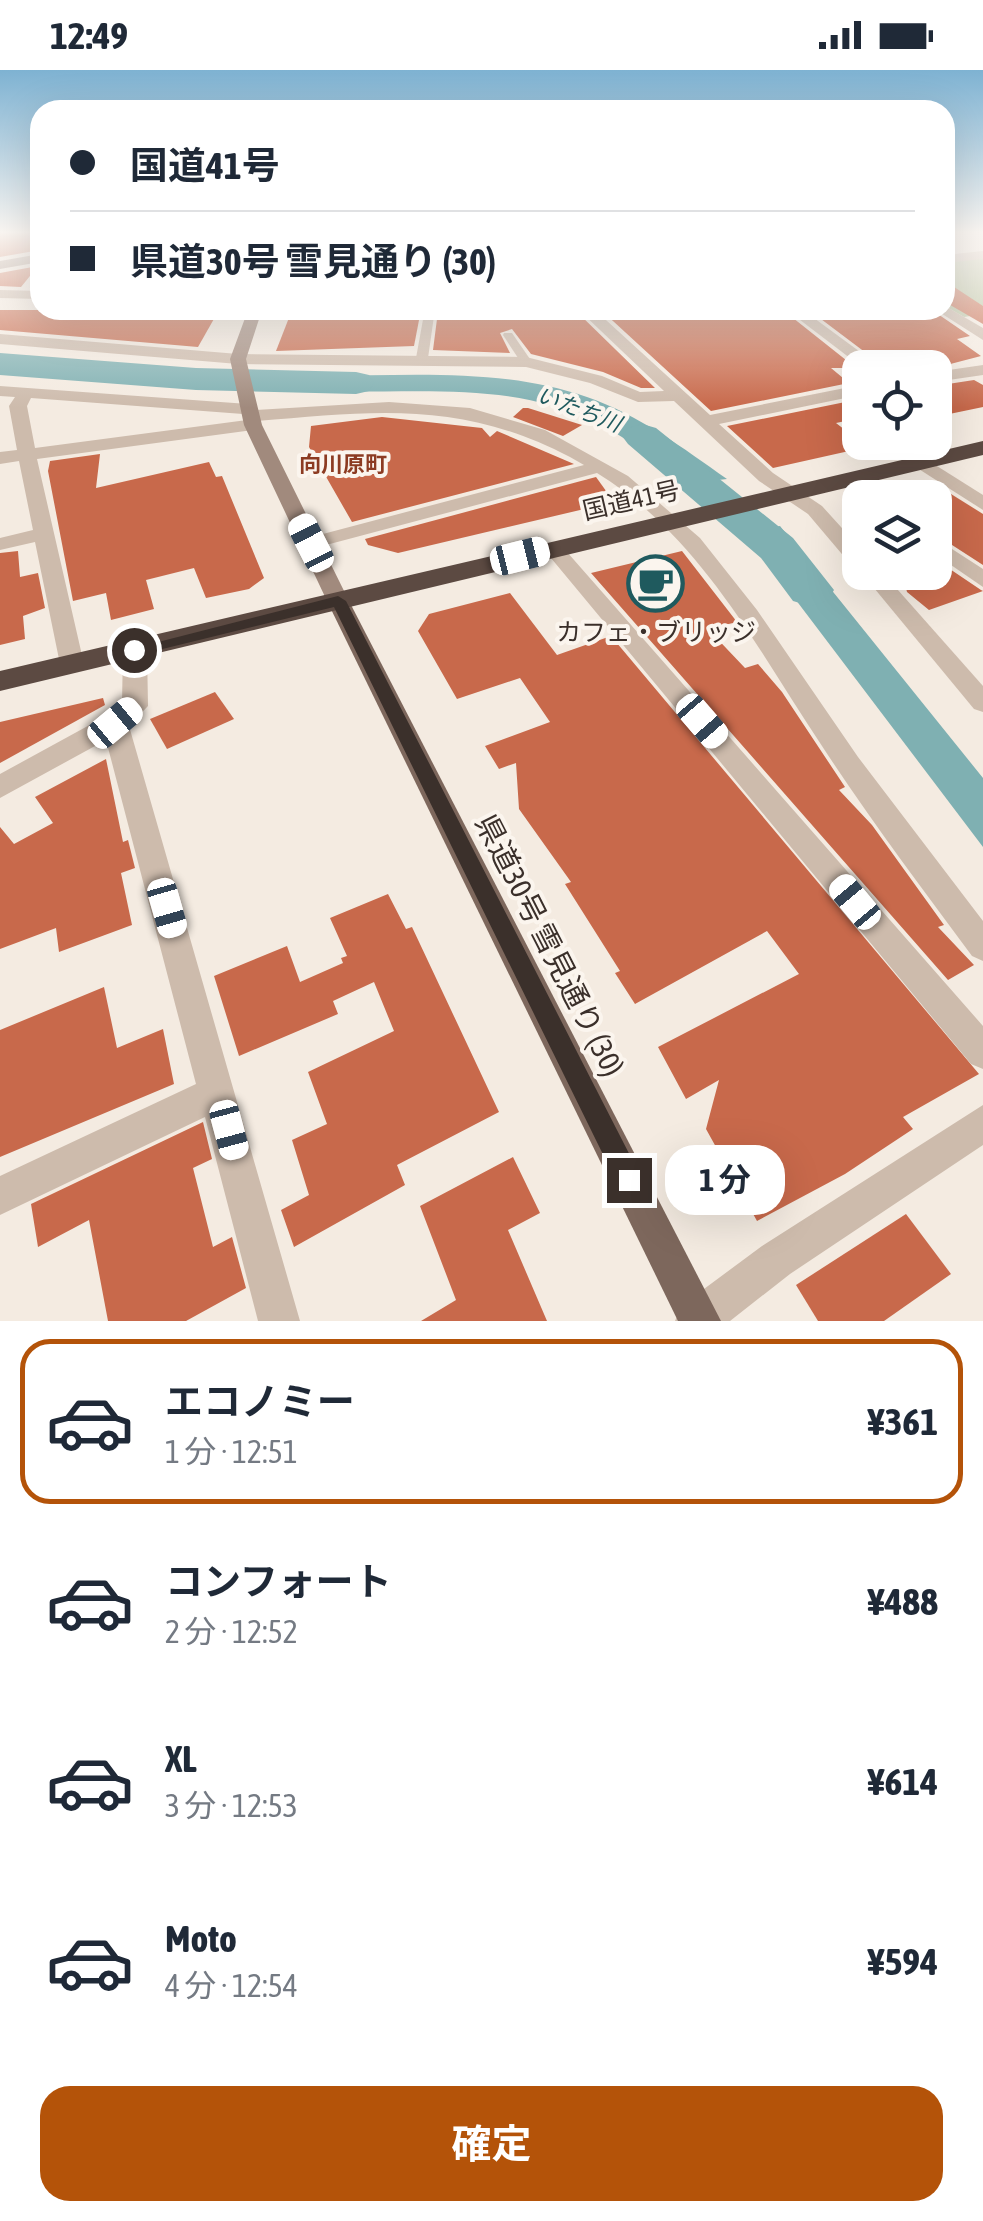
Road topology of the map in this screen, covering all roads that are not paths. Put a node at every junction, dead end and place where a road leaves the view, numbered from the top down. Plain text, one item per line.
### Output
1 (0, 294) edge
2 (30, 295) edge
3 (955, 318) edge
4 (252, 320) edge
5 (426, 320) edge
6 (597, 320) edge
7 (808, 320) edge
8 (508, 335) dead end
9 (983, 335) edge
10 (0, 339) edge
11 (849, 350) edge
12 (422, 358) junction
13 (238, 360) junction
14 (526, 362) junction
15 (983, 370) edge
16 (952, 375) edge
17 (0, 391) edge
18 (842, 394) edge
19 (678, 396) junction
20 (14, 403) edge
21 (249, 412) junction
22 (704, 422) junction
23 (983, 448) edge
24 (26, 451) junction
25 (0, 458) edge
26 (921, 462) junction
27 (602, 466) junction
28 (848, 479) joint
29 (792, 493) junction
30 (983, 504) edge
31 (681, 519) junction
32 (42, 534) junction
33 (842, 541) edge
34 (311, 543) junction
35 (0, 544) edge
36 (553, 548) junction
37 (952, 557) edge
38 (983, 580) edge
39 (885, 590) edge
40 (338, 601) junction
41 (134, 650) junction
42 (72, 664) junction
43 (0, 681) edge
44 (983, 704) edge
45 (115, 723) junction
46 (0, 787) edge
47 (983, 946) edge
48 (983, 1052) edge
49 (218, 1092) junction
50 (983, 1122) edge
51 (0, 1196) edge
52 (698, 1320) edge
53 (280, 1321) edge

1 - 2 street
3 - 9 street
4 - 13 street
5 - 12 lane
6 - 19 street
7 - 11 street
8 - 14 lane
10 - 13 street
12 - 13 street
12 - 14 street
13 - 21 street
14 - 19 street
15 - 16 street
17 - 20 street
18 - 22 street
19 - 22 street
20 - 21 street
20 - 24 street
21 - 24 street
21 - 27 street
21 - 34 street
22 - 29 street
23 - 26 highway, 国道41号
24 - 25 street
24 - 32 street
26 - 28 highway, 国道41号
26 - 30 street
27 - 31 street
27 - 34 street
28 - 29 highway, 国道41号
29 - 31 highway, 国道41号
29 - 33 street
31 - 36 highway, 国道41号
31 - 47 street
32 - 35 street
32 - 42 street
34 - 40 street
36 - 40 highway, 国道41号
36 - 48 street
37 - 38 street
39 - 44 street
40 - 41 highway, 国道41号
40 - 52 main road, 県道30号 雪見通り (30)
41 - 42 highway, 国道41号
41 - 45 street
42 - 43 highway, 国道41号
45 - 46 street
45 - 49 street
49 - 51 street
49 - 53 street
50 - 52 street

